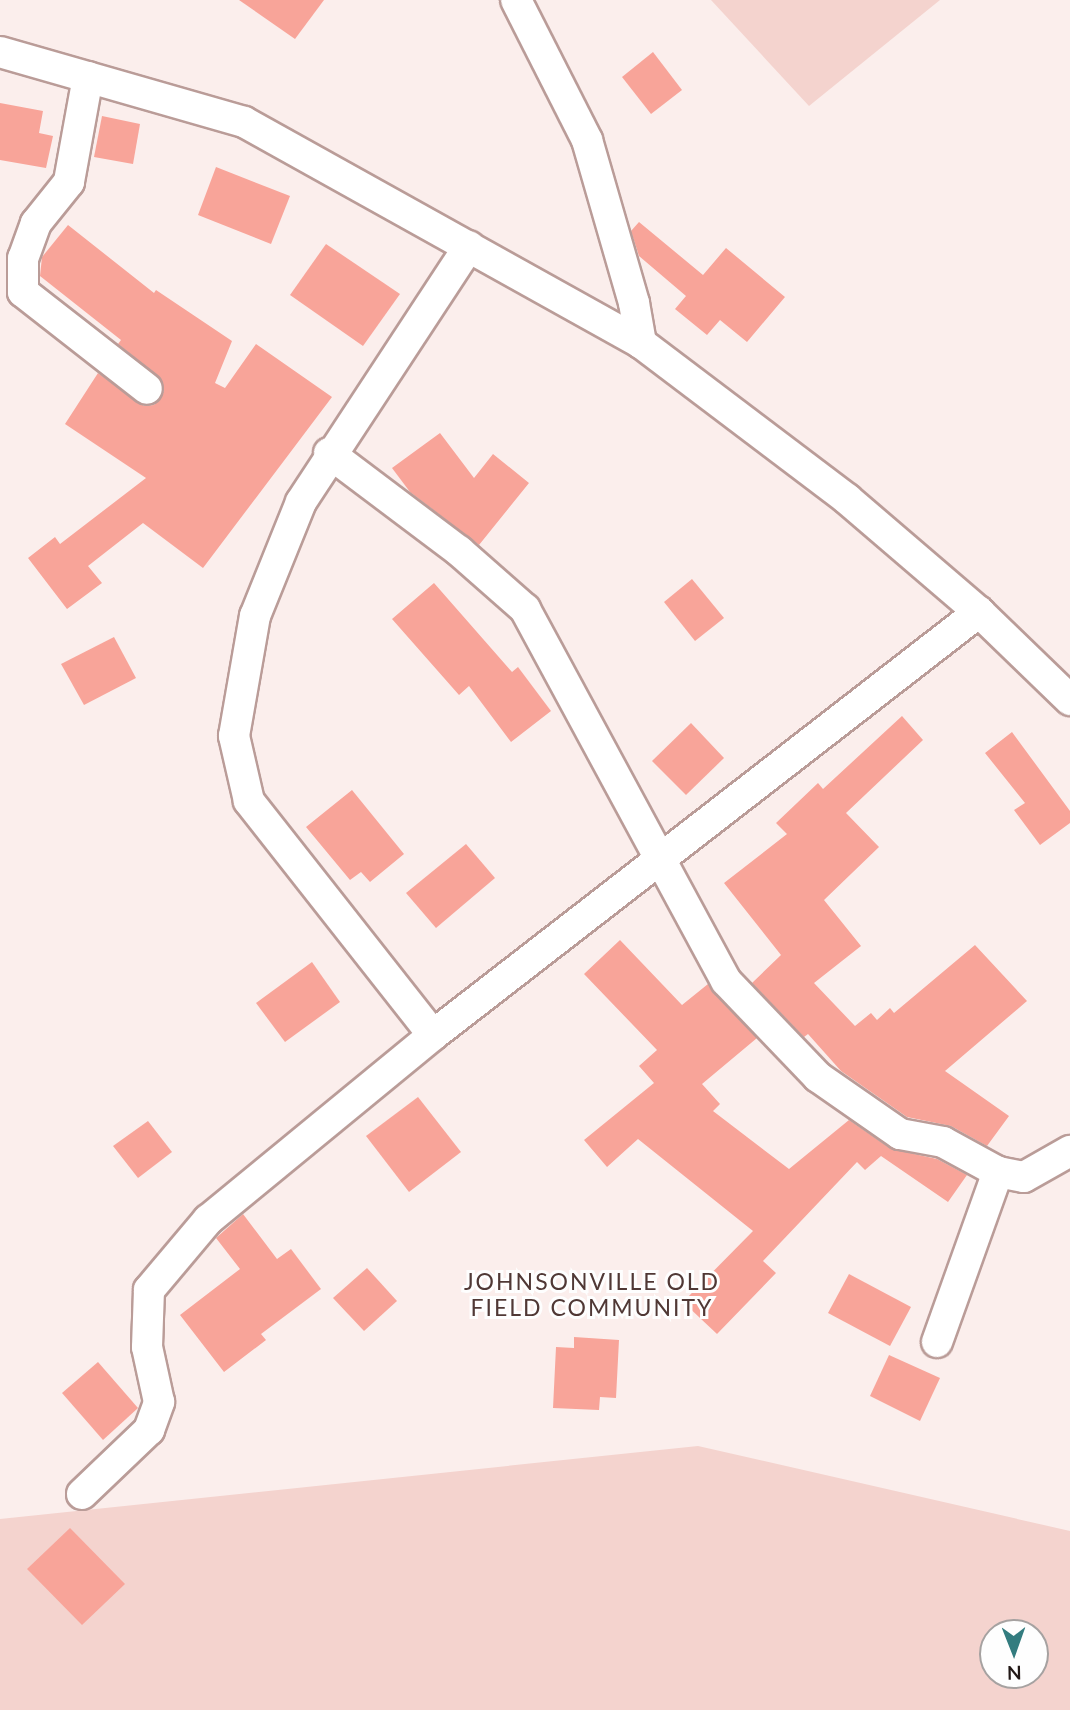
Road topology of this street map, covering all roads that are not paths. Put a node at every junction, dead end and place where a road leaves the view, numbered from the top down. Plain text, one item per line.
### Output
1 (516, 0) edge
2 (0, 52) edge
3 (88, 77) junction
4 (468, 246) junction
5 (641, 343) junction
6 (147, 389) dead end
7 (329, 453) junction
8 (979, 612) junction
9 (1070, 700) edge
10 (661, 862) junction
11 (433, 1035) junction
12 (1070, 1151) edge
13 (998, 1172) junction
14 (937, 1342) dead end
15 (82, 1494) dead end

1 - 5 street
2 - 3 street
3 - 4 street
3 - 6 street
4 - 5 street
4 - 7 street
5 - 8 street
7 - 10 street
7 - 11 street
8 - 9 street
8 - 10 street
10 - 11 street
10 - 13 street
11 - 15 street
12 - 13 street
13 - 14 street

